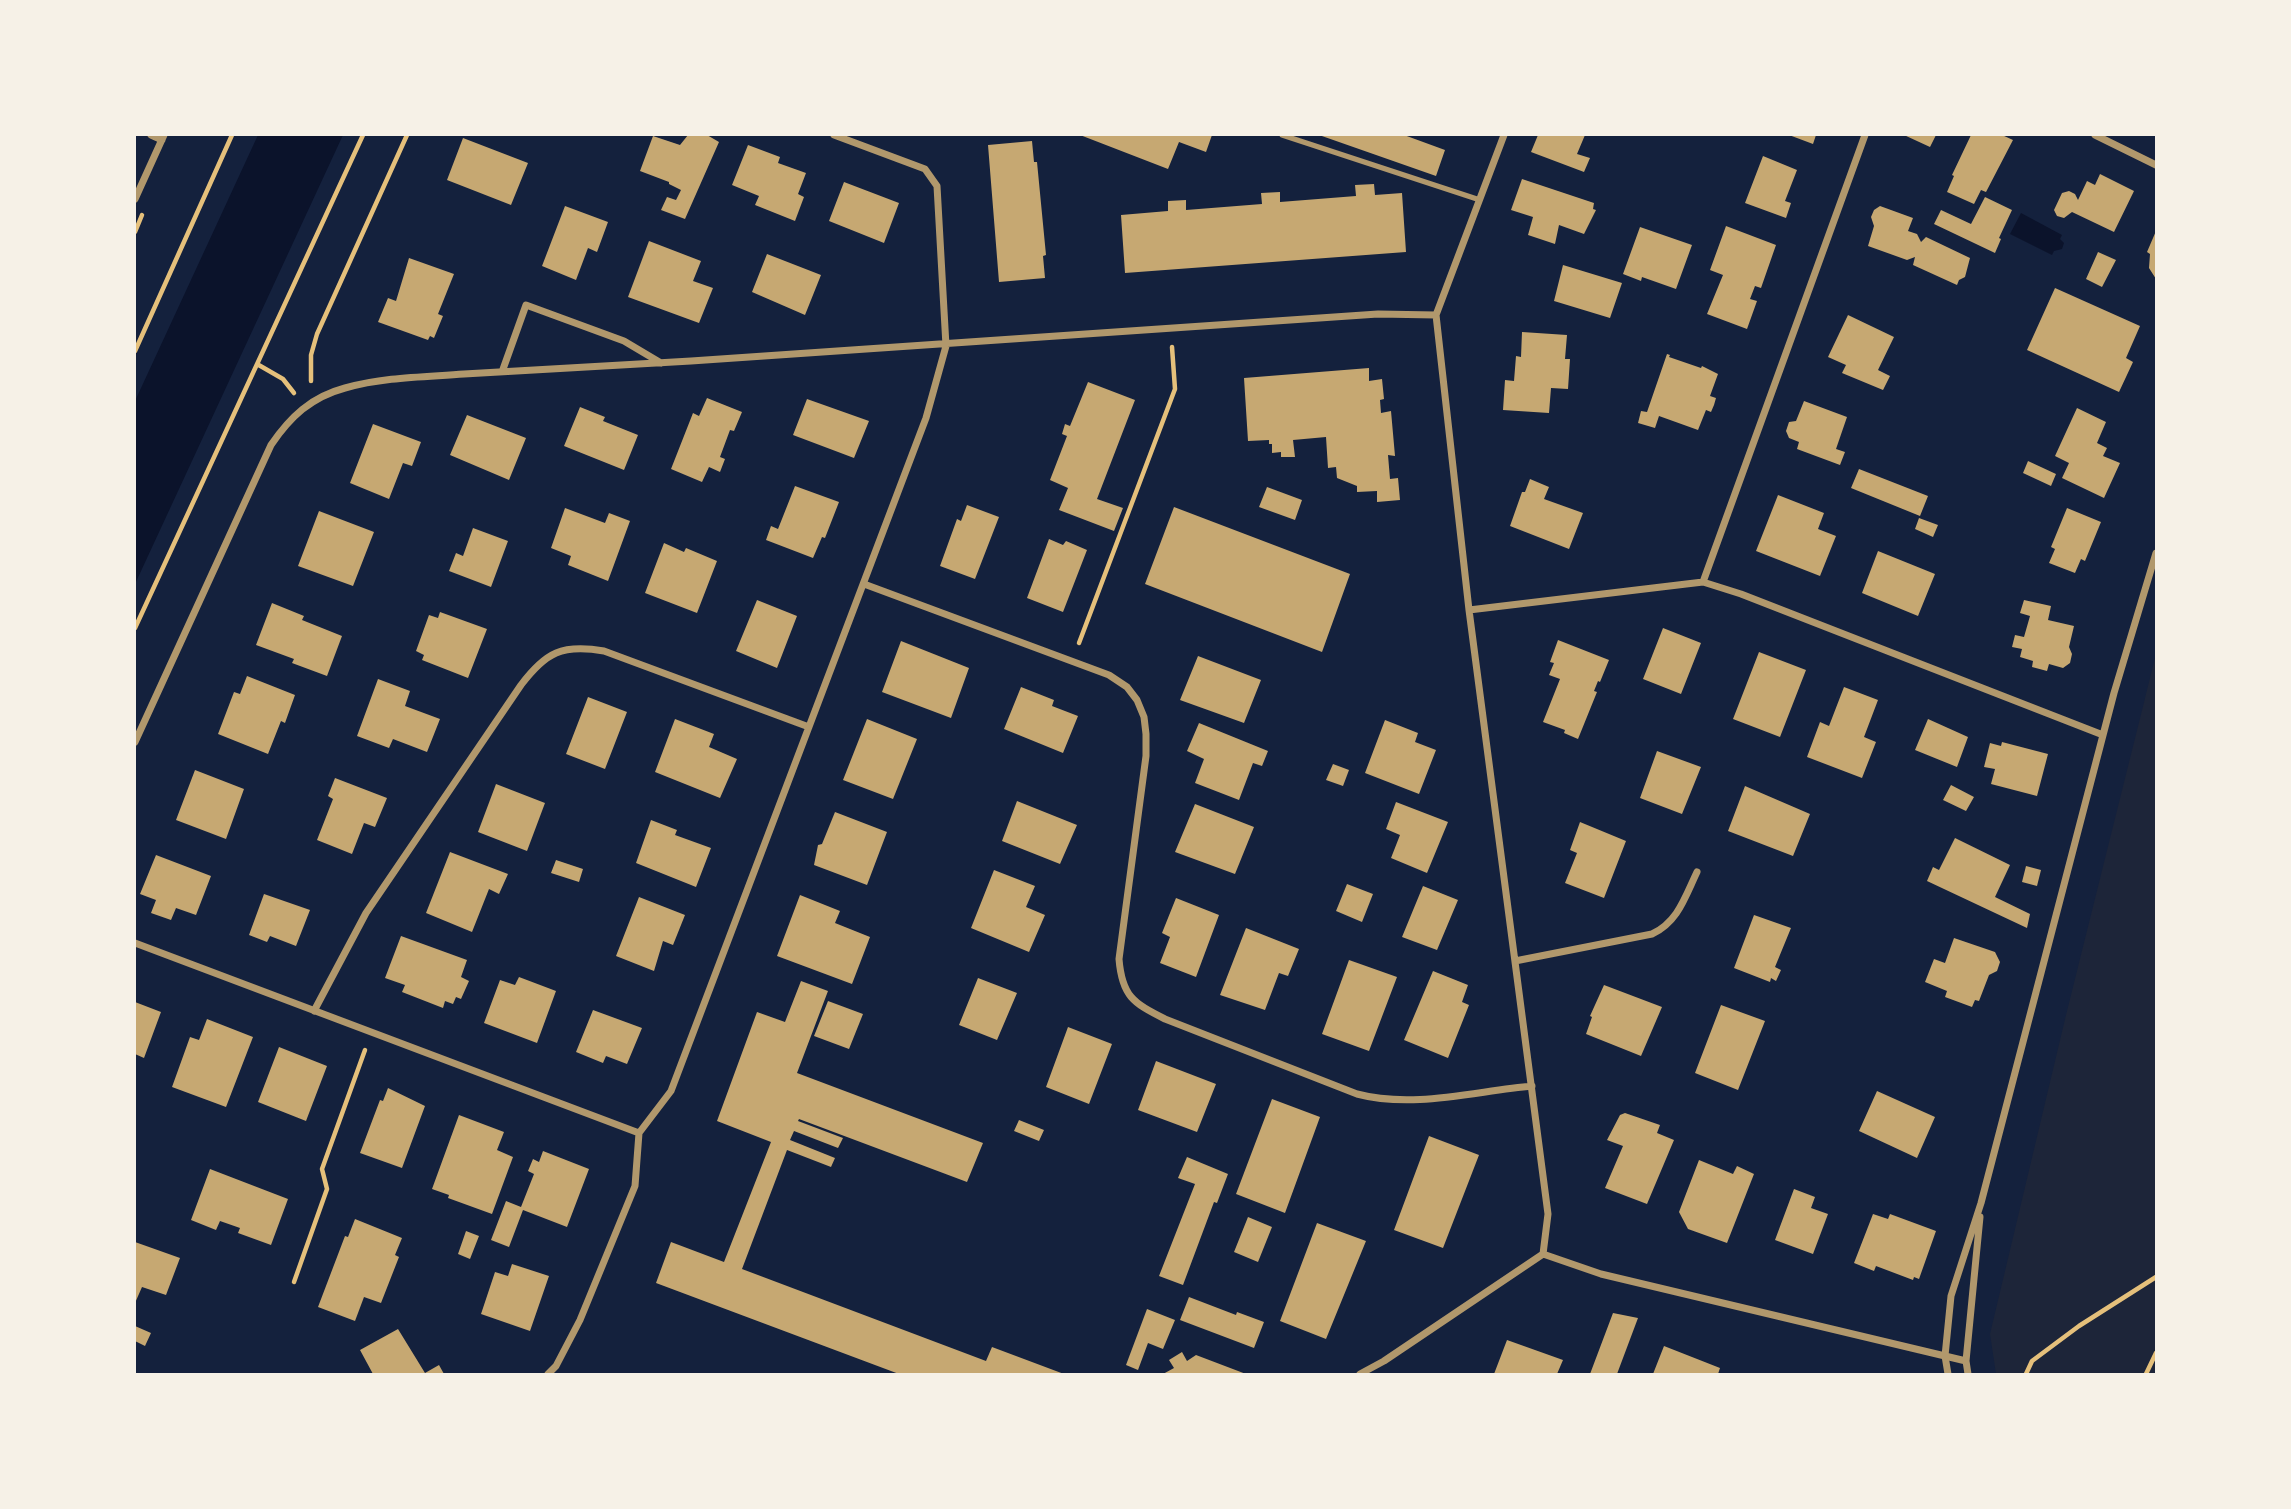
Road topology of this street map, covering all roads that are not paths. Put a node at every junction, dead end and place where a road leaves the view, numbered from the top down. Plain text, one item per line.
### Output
1 (151, 135) edge
2 (834, 135) edge
3 (1282, 135) edge
4 (1504, 135) edge
5 (1865, 135) edge
6 (2095, 135) edge
7 (163, 137) edge
8 (2156, 165) edge
9 (135, 199) edge
10 (1480, 200) junction
11 (1436, 315) junction
12 (946, 345) junction
13 (662, 363) junction
14 (502, 372) junction
15 (2156, 553) edge
16 (1703, 582) junction
17 (864, 584) junction
18 (1469, 610) junction
19 (809, 727) junction
20 (2103, 735) junction
21 (135, 742) edge
22 (1697, 872) dead end
23 (135, 943) edge
24 (1515, 961) junction
25 (314, 1011) junction
26 (1532, 1086) junction
27 (639, 1133) junction
28 (1981, 1203) junction
29 (1543, 1254) junction
30 (1945, 1356) junction
31 (1966, 1361) junction
32 (548, 1374) edge
33 (1360, 1374) edge
34 (1948, 1374) edge
35 (1969, 1374) edge

1 - 7 street
2 - 12 street
3 - 10 lane
4 - 10 street
5 - 16 street
6 - 8 street
7 - 9 street
10 - 11 street
11 - 12 street
11 - 18 street
12 - 13 street
12 - 17 street
13 - 14 street
13 - 14 street
14 - 21 street
15 - 20 street
16 - 18 street
16 - 20 street
17 - 19 street
17 - 26 street
18 - 24 street
19 - 25 street
19 - 27 street
20 - 28 street
22 - 24 street
23 - 25 street
24 - 26 street
25 - 27 street
26 - 29 street
27 - 32 street
28 - 30 street
28 - 31 street
29 - 30 street
29 - 33 street
30 - 31 street
30 - 34 street
31 - 35 street

